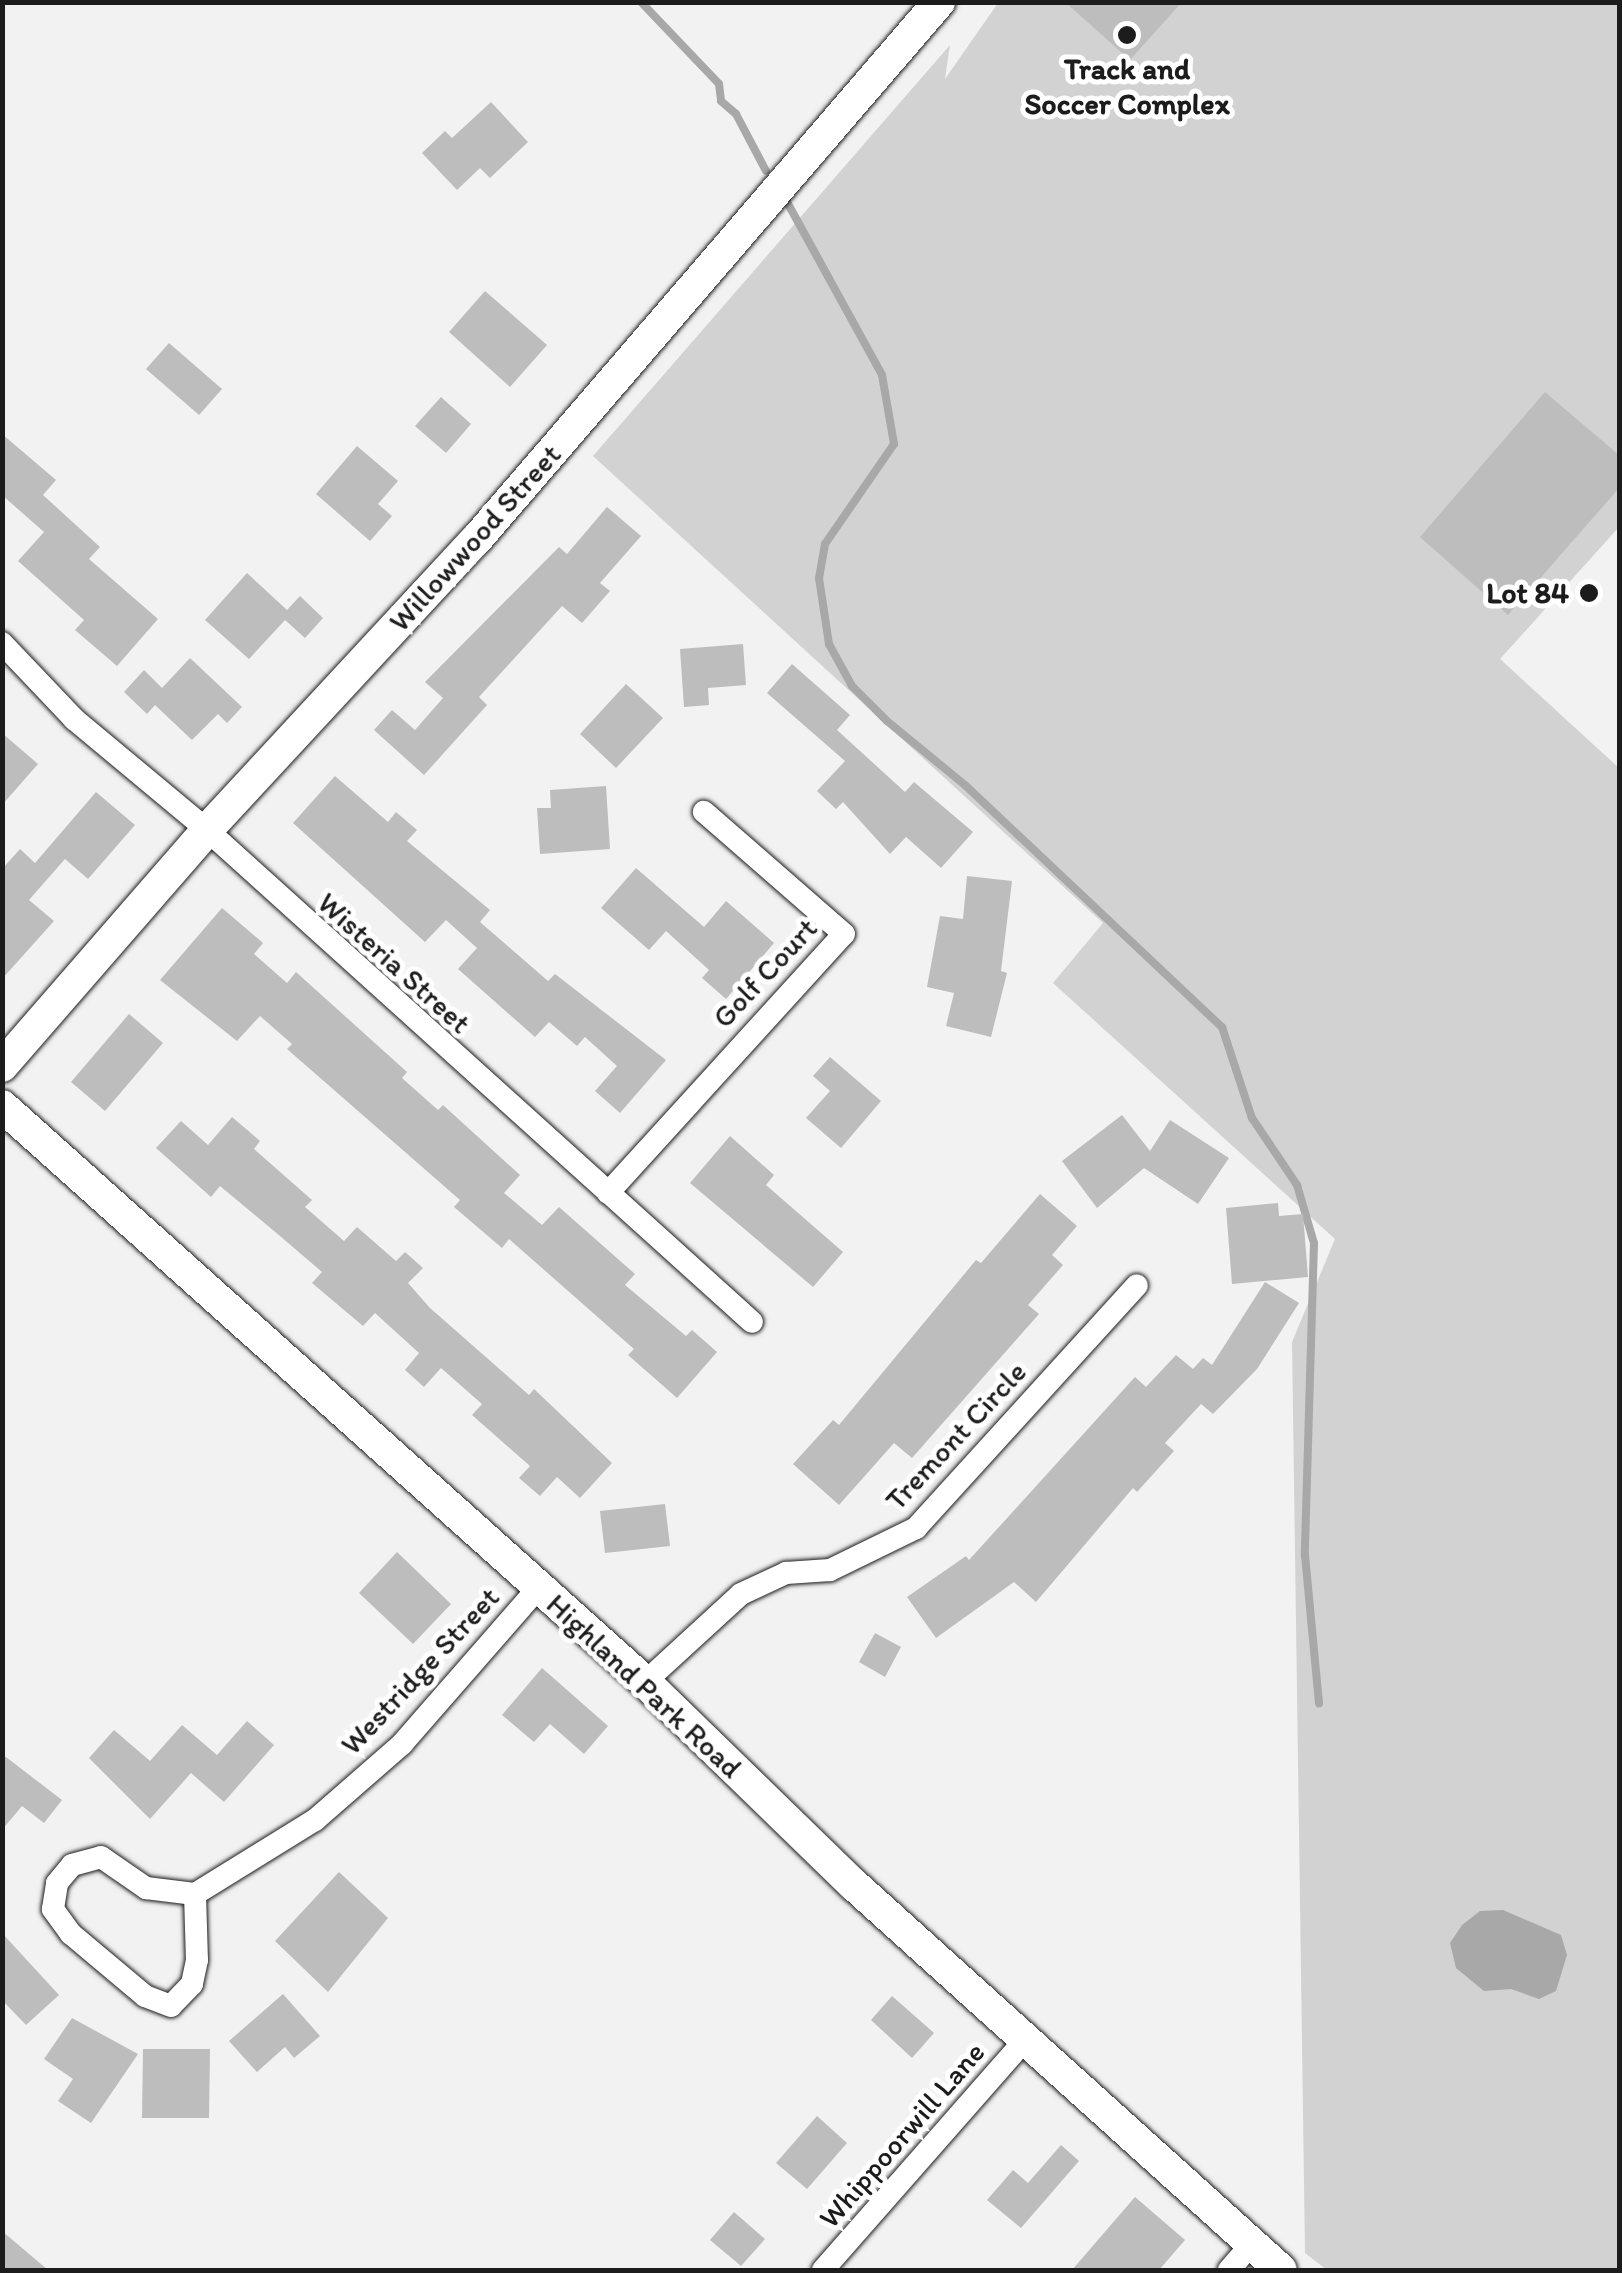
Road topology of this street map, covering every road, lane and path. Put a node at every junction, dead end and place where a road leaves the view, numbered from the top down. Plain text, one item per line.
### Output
1 (940, 2) edge
2 (2, 643) edge
3 (704, 812) dead end
4 (208, 830) junction
5 (2, 1066) edge
6 (2, 1106) edge
7 (608, 1192) junction
8 (1137, 1284) dead end
9 (752, 1322) dead end
10 (539, 1587) junction
11 (645, 1682) junction
12 (194, 1894) junction
13 (1026, 2038) junction
14 (1252, 2244) junction
15 (823, 2270) edge
16 (1230, 2270) edge
17 (1281, 2270) edge

1 - 4 street, Willowwood Street
2 - 4 street, Wisteria Street
3 - 7 street, Golf Court
4 - 5 street, Willowwood Street
4 - 7 street, Wisteria Street
6 - 10 street, Highland Park Road
7 - 9 street, Wisteria Street
8 - 11 street, Tremont Circle
10 - 11 street, Highland Park Road
10 - 12 street, Westridge Street
11 - 13 street, Highland Park Road
12 - 12 street
13 - 14 street, Highland Park Road
13 - 15 street, Whippoorwill Lane
14 - 16 street
14 - 17 street, Highland Park Road

